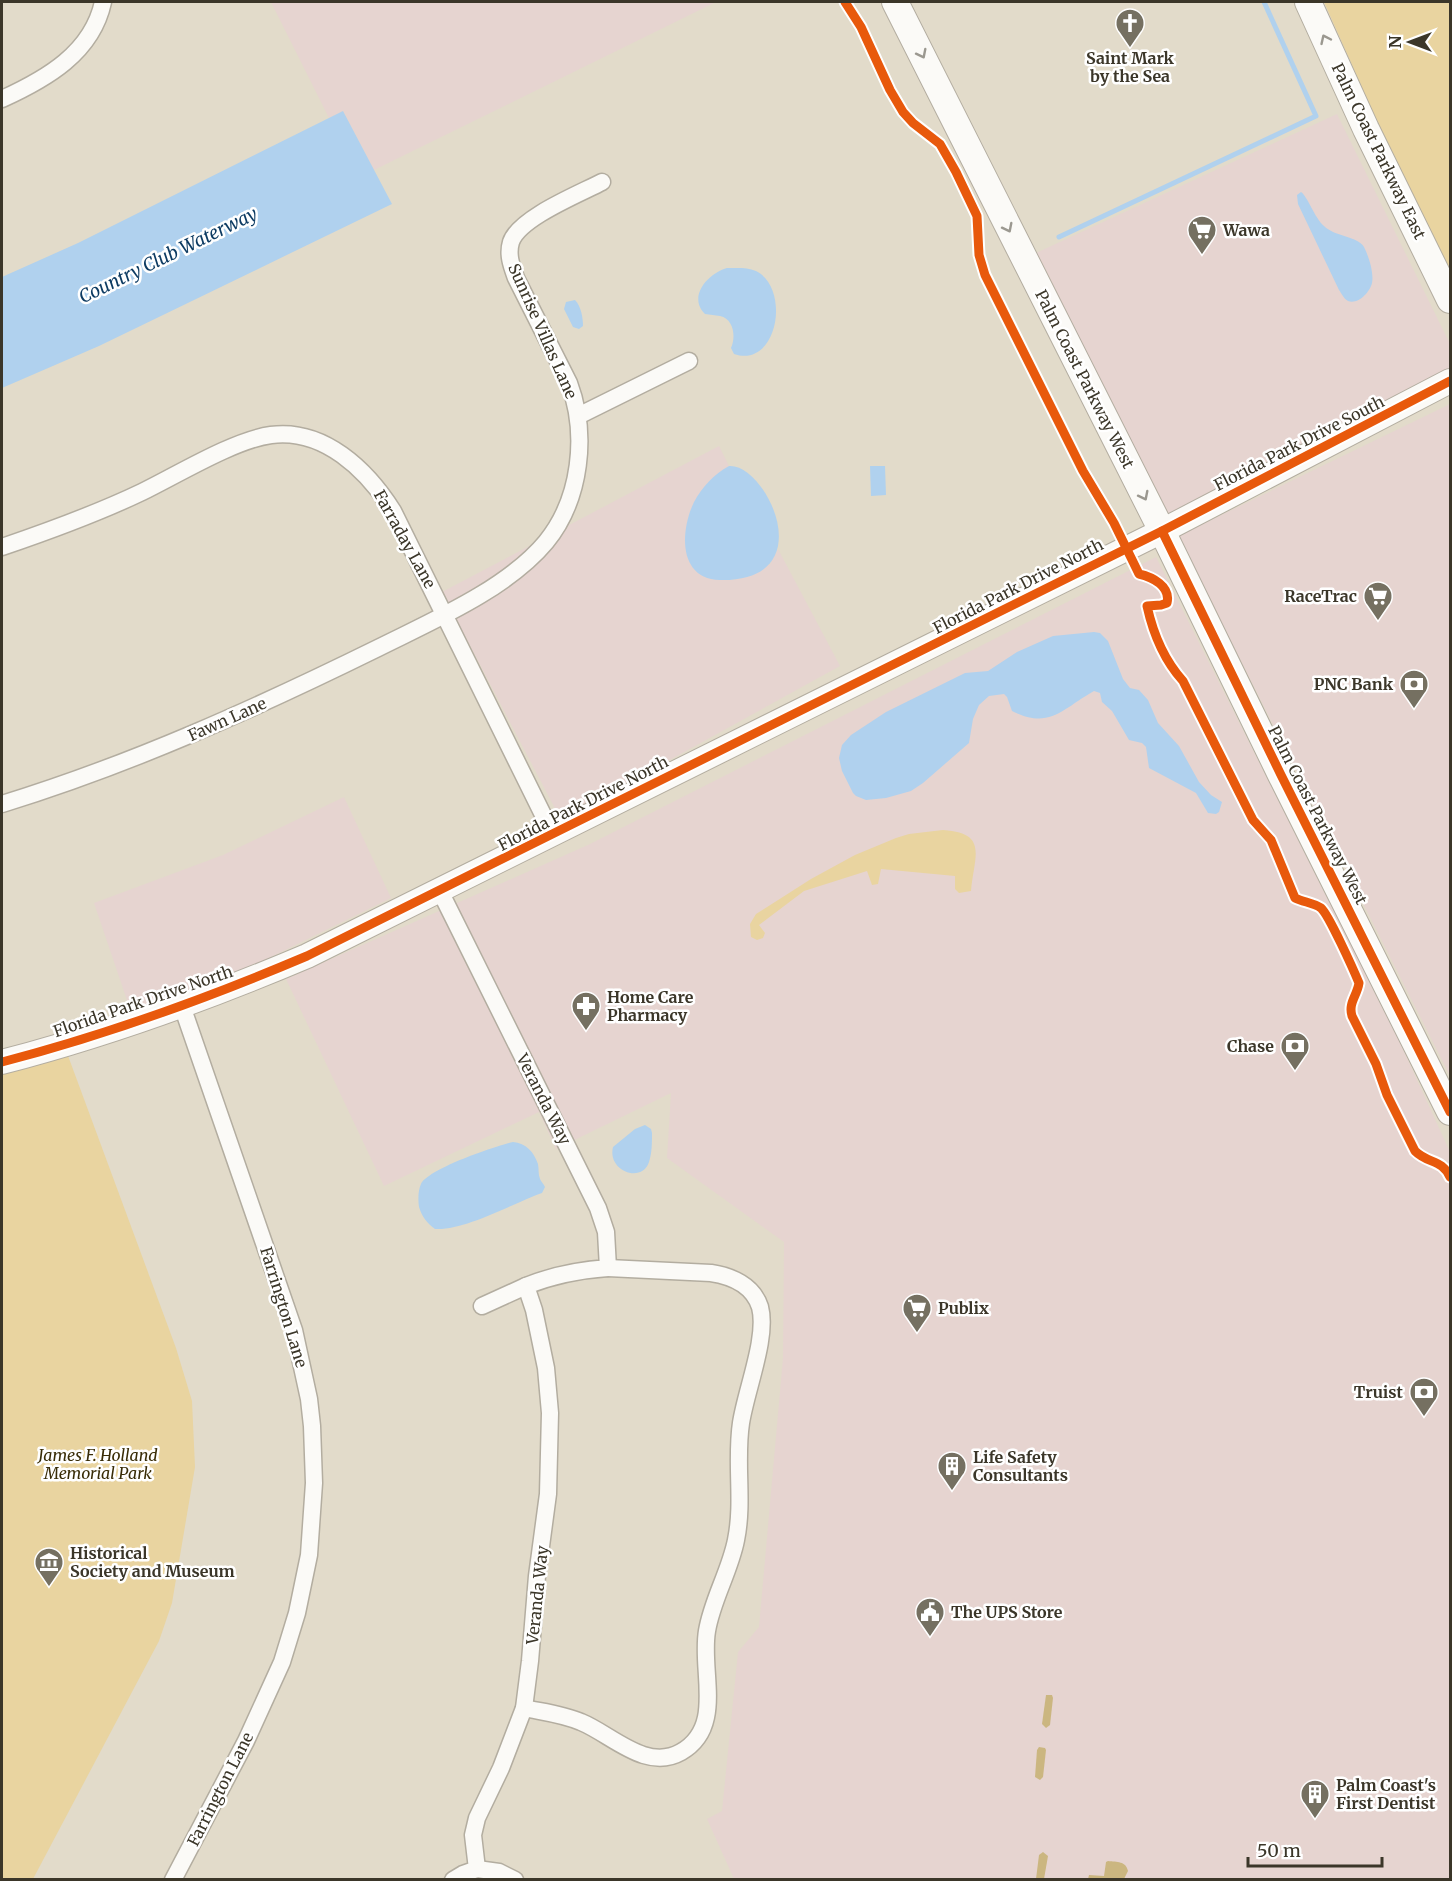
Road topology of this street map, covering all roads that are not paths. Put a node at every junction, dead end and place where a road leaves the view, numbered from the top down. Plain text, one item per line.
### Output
1 (103, 2) edge
2 (895, 2) edge
3 (1308, 2) edge
4 (2, 99) edge
5 (602, 183) dead end
6 (1450, 300) edge
7 (689, 361) dead end
8 (1450, 381) edge
9 (578, 416) junction
10 (1162, 531) junction
11 (2, 547) edge
12 (445, 615) junction
13 (2, 804) edge
14 (553, 835) junction
15 (440, 891) junction
16 (182, 1006) junction
17 (2, 1062) edge
18 (1450, 1112) edge
19 (608, 1268) junction
20 (526, 1286) junction
21 (482, 1306) dead end
22 (524, 1708) junction
23 (477, 1869) junction
24 (173, 1880) edge
25 (453, 1880) edge
26 (515, 1880) edge

1 - 4 street
2 -> 10 main road, Palm Coast Parkway West
6 -> 3 main road, Palm Coast Parkway East
5 - 9 street, Sunrise Villas Lane
7 - 9 street
8 - 10 street, Florida Park Drive South
9 - 12 street, Sunrise Villas Lane
10 - 14 street, Florida Park Drive North
10 - 18 main road, Palm Coast Parkway West
11 - 12 street, Farraday Lane
12 - 13 street, Fawn Lane
12 - 14 street, Farraday Lane
14 - 15 street, Florida Park Drive North
15 - 16 street, Florida Park Drive North
15 - 19 street, Veranda Way
16 - 17 street, Florida Park Drive North
16 - 24 street, Farrington Lane
19 - 20 street
19 - 22 street
20 - 21 street
20 - 22 street, Veranda Way
22 - 23 street, Veranda Way
23 - 25 street
23 - 26 street

